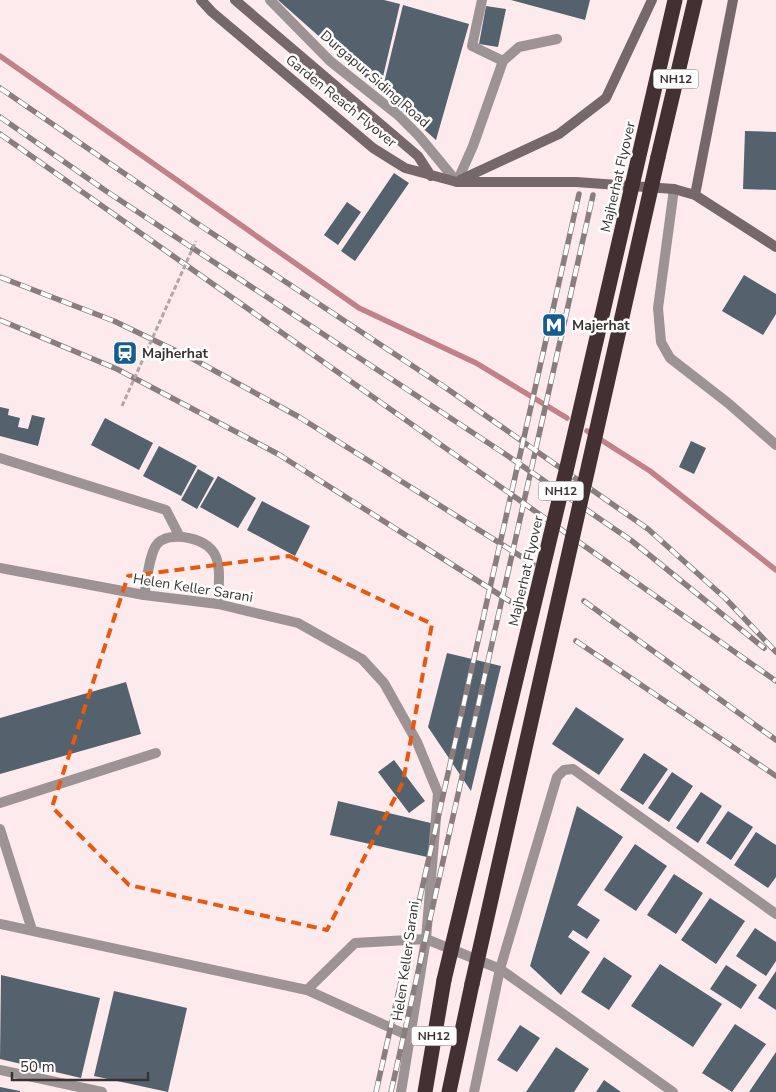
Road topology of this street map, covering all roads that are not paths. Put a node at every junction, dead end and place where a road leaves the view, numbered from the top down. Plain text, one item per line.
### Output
1 (201, 0) edge
2 (235, 0) edge
3 (270, 0) edge
4 (482, 0) edge
5 (652, 0) edge
6 (675, 0) edge
7 (695, 0) edge
8 (733, 0) edge
9 (557, 39) dead end
10 (503, 61) junction
11 (430, 176) junction
12 (457, 182) junction
13 (674, 190) junction
14 (695, 195) junction
15 (776, 247) edge
16 (776, 445) edge
17 (0, 458) edge
18 (180, 537) junction
19 (0, 568) edge
20 (144, 595) junction
21 (218, 604) junction
22 (156, 754) dead end
23 (0, 804) edge
24 (0, 830) edge
25 (776, 914) edge
26 (0, 924) edge
27 (32, 930) junction
28 (426, 939) junction
29 (500, 969) junction
30 (307, 990) junction
31 (409, 1036) junction
32 (0, 1070) edge
33 (102, 1092) edge
34 (401, 1092) edge
35 (425, 1092) edge
36 (449, 1092) edge
37 (474, 1092) edge
38 (673, 1092) edge

1 - 11 main road, Garden Reach Flyover
2 - 11 main road, Garden Reach Flyover
3 - 12 street, Durgapur Siding Road
4 - 10 street
5 - 12 main road
6 - 35 highway, Majherhat Flyover / NH12, bridge
7 - 36 highway, NH12, bridge
8 - 14 main road
9 - 10 street
10 - 12 street
11 - 12 main road
12 - 13 main road
13 - 14 main road
13 - 16 street
14 - 15 main road
17 - 18 street
18 - 20 street
18 - 21 street
19 - 20 street, Helen Keller Sarani
20 - 21 street, Helen Keller Sarani
21 - 28 street, Helen Keller Sarani
22 - 23 street
24 - 27 street
25 - 29 street
26 - 27 street
27 - 30 street
28 - 29 street
28 - 30 street
28 - 31 street, Helen Keller Sarani
29 - 37 street
29 - 38 street
30 - 31 street
31 - 34 street, Helen Keller Sarani
32 - 33 street

